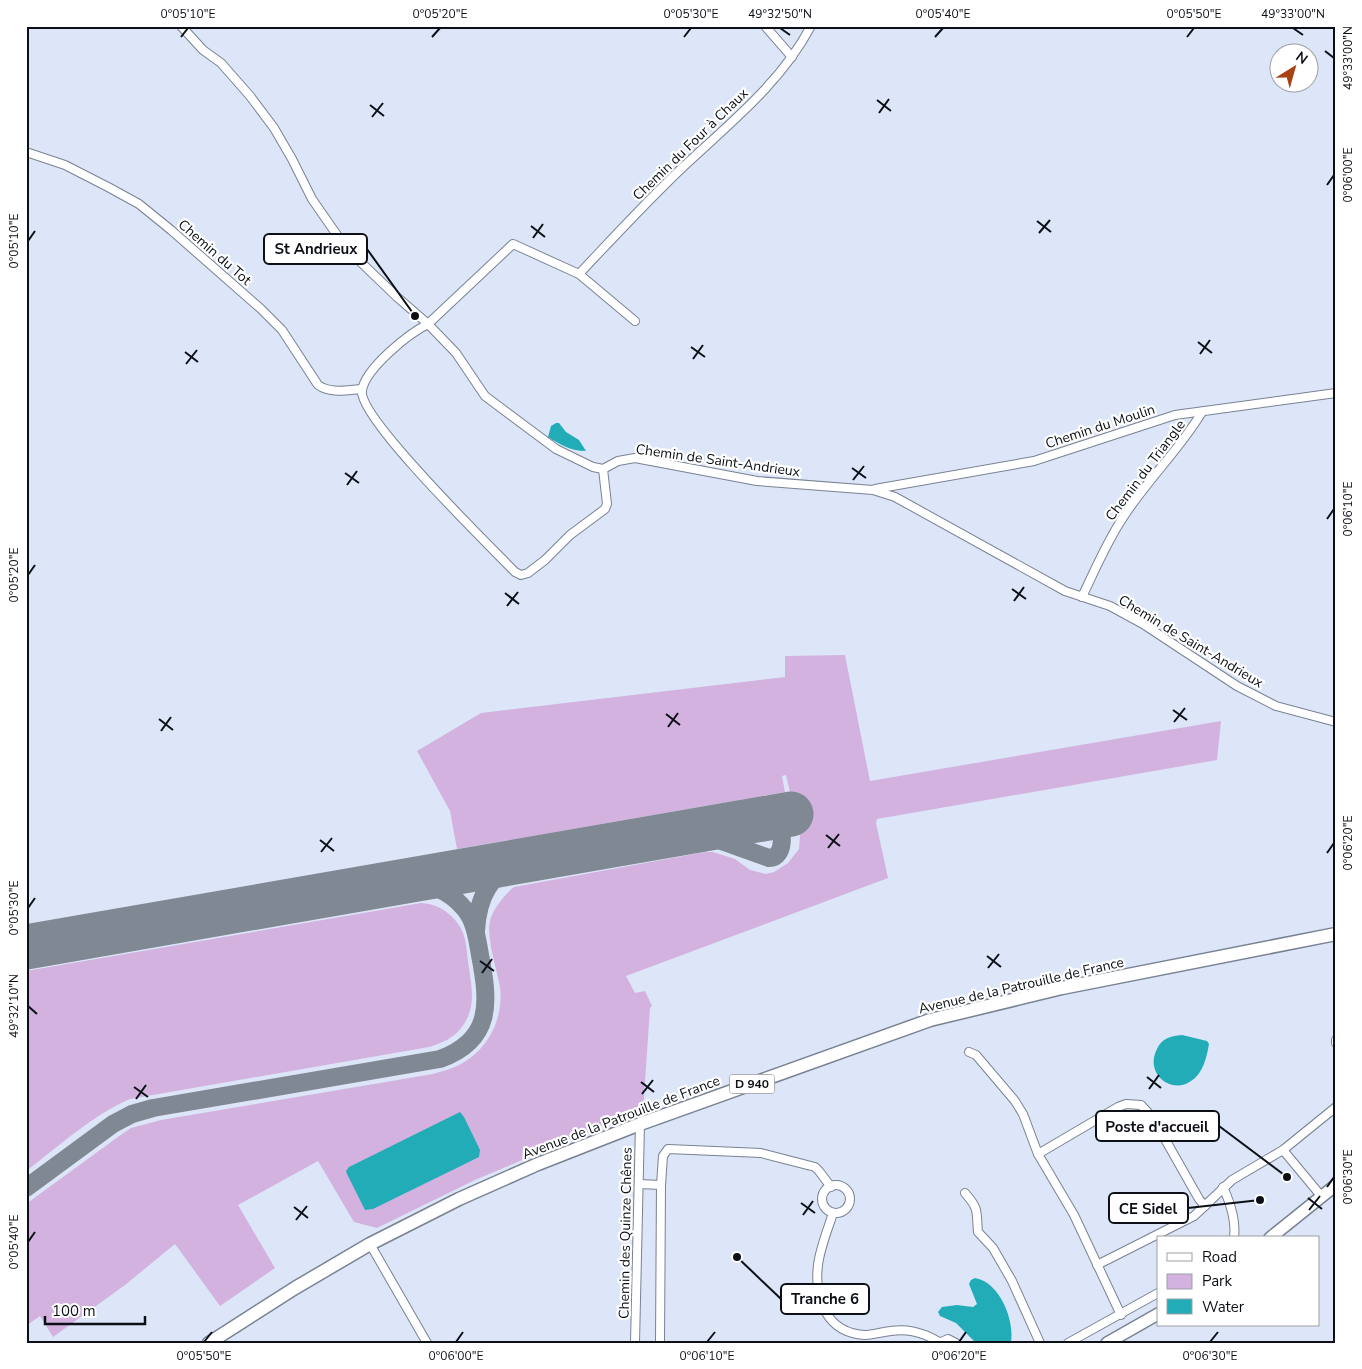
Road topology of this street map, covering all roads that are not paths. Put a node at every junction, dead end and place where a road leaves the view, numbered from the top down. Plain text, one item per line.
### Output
1 (181, 26) edge
2 (765, 26) edge
3 (811, 26) edge
4 (792, 57) junction
5 (26, 152) edge
6 (579, 274) junction
7 (635, 321) dead end
8 (428, 324) junction
9 (362, 389) junction
10 (1336, 393) edge
11 (1202, 412) junction
12 (603, 468) junction
13 (873, 490) junction
14 (1082, 597) junction
15 (1336, 722) edge
16 (1336, 934) edge
17 (969, 1052) dead end
18 (1336, 1107) edge
19 (640, 1124) junction
20 (1283, 1150) junction
21 (1038, 1154) junction
22 (638, 1184) junction
23 (661, 1185) junction
24 (1336, 1185) edge
25 (831, 1186) junction
26 (1223, 1188) junction
27 (964, 1193) dead end
28 (1322, 1197) junction
29 (1205, 1206) junction
30 (833, 1213) junction
31 (1234, 1236) edge
32 (1273, 1236) edge
33 (370, 1244) junction
34 (1097, 1265) junction
35 (1157, 1294) edge
36 (1121, 1315) junction
37 (1157, 1315) edge
38 (939, 1342) edge
39 (210, 1343) edge
40 (427, 1343) edge
41 (635, 1343) edge
42 (660, 1343) edge
43 (956, 1343) edge
44 (1040, 1343) edge
45 (1068, 1343) edge
46 (1107, 1343) edge

1 - 8 street
2 - 4 street
3 - 4 street, Chemin du Four à Chaux
4 - 6 street, Chemin du Four à Chaux
5 - 9 street, Chemin du Tot
6 - 7 street
6 - 8 street
8 - 9 street
8 - 12 street
9 - 12 street
10 - 11 street, Chemin du Moulin
11 - 13 street, Chemin du Moulin
11 - 14 street, Chemin du Triangle
12 - 13 street, Chemin de Saint-Andrieux
13 - 14 street, Chemin de Saint-Andrieux
14 - 15 street, Chemin de Saint-Andrieux
16 - 19 main road, Avenue de la Patrouille de France / D 940
17 - 21 street
18 - 20 street
19 - 22 street, Chemin des Quinze Chênes
19 - 33 main road, Avenue de la Patrouille de France / D 940
20 - 26 street
20 - 28 street
21 - 29 street
21 - 34 street
22 - 23 street
22 - 41 street, Chemin des Quinze Chênes
23 - 25 street
23 - 42 street
24 - 28 street
25 - 30 street
25 - 30 street
26 - 29 street
26 - 31 street
27 - 44 street
28 - 32 street
29 - 34 street
30 - 38 street
33 - 39 main road, Avenue de la Patrouille de France / D 940
33 - 40 street
34 - 36 street
35 - 36 street
36 - 45 street
37 - 46 street
38 - 43 street

